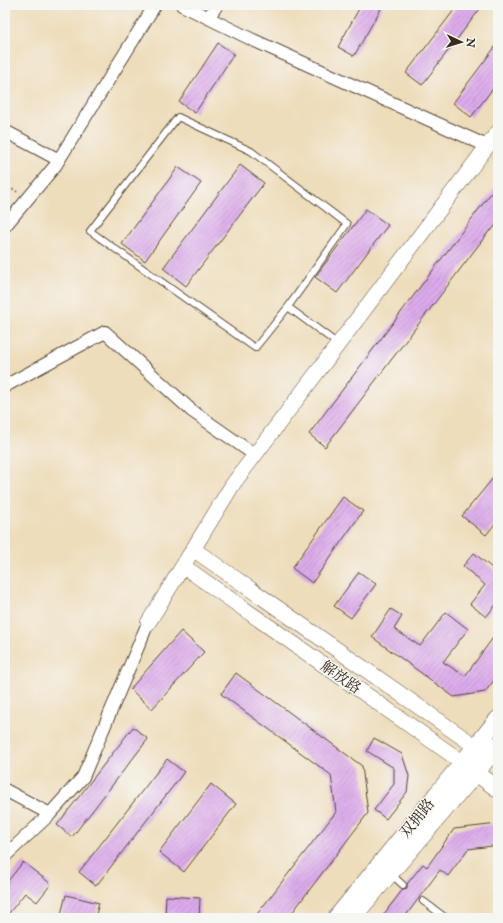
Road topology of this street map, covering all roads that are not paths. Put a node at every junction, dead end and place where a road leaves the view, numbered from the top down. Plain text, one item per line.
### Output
1 (155, 5) edge
2 (182, 5) edge
3 (217, 5) edge
4 (208, 18) junction
5 (5, 131) edge
6 (498, 132) edge
7 (487, 146) junction
8 (59, 160) junction
9 (5, 226) edge
10 (288, 307) junction
11 (338, 344) junction
12 (5, 386) edge
13 (255, 455) junction
14 (193, 549) junction
15 (183, 566) junction
16 (148, 623) joint
17 (498, 719) edge
18 (490, 753) edge
19 (462, 762) junction
20 (476, 773) junction
21 (498, 789) edge
22 (5, 790) edge
23 (50, 814) junction
24 (5, 856) edge
25 (390, 874) junction
26 (403, 885) dead end
27 (423, 901) dead end
28 (336, 918) edge
29 (352, 918) edge
30 (446, 918) edge

1 - 8 street
2 - 4 street
3 - 4 street
4 - 7 street
5 - 8 street
6 - 7 street
7 - 11 street
8 - 9 street
10 - 10 lane
10 - 11 lane
11 - 13 street
12 - 13 street
13 - 14 street
14 - 15 street
14 - 18 street, 解放路
15 - 16 street
15 - 19 street, 解放路
16 - 23 street
17 - 18 main road, 双拥路
18 - 19 main road, 双拥路
18 - 20 main road, 双拥路
19 - 20 main road, 解放路
19 - 28 main road, 双拥路
20 - 21 main road, 解放路
20 - 25 main road, 双拥路
22 - 23 street
23 - 24 street
25 - 26 lane
25 - 29 main road, 双拥路
27 - 30 lane

